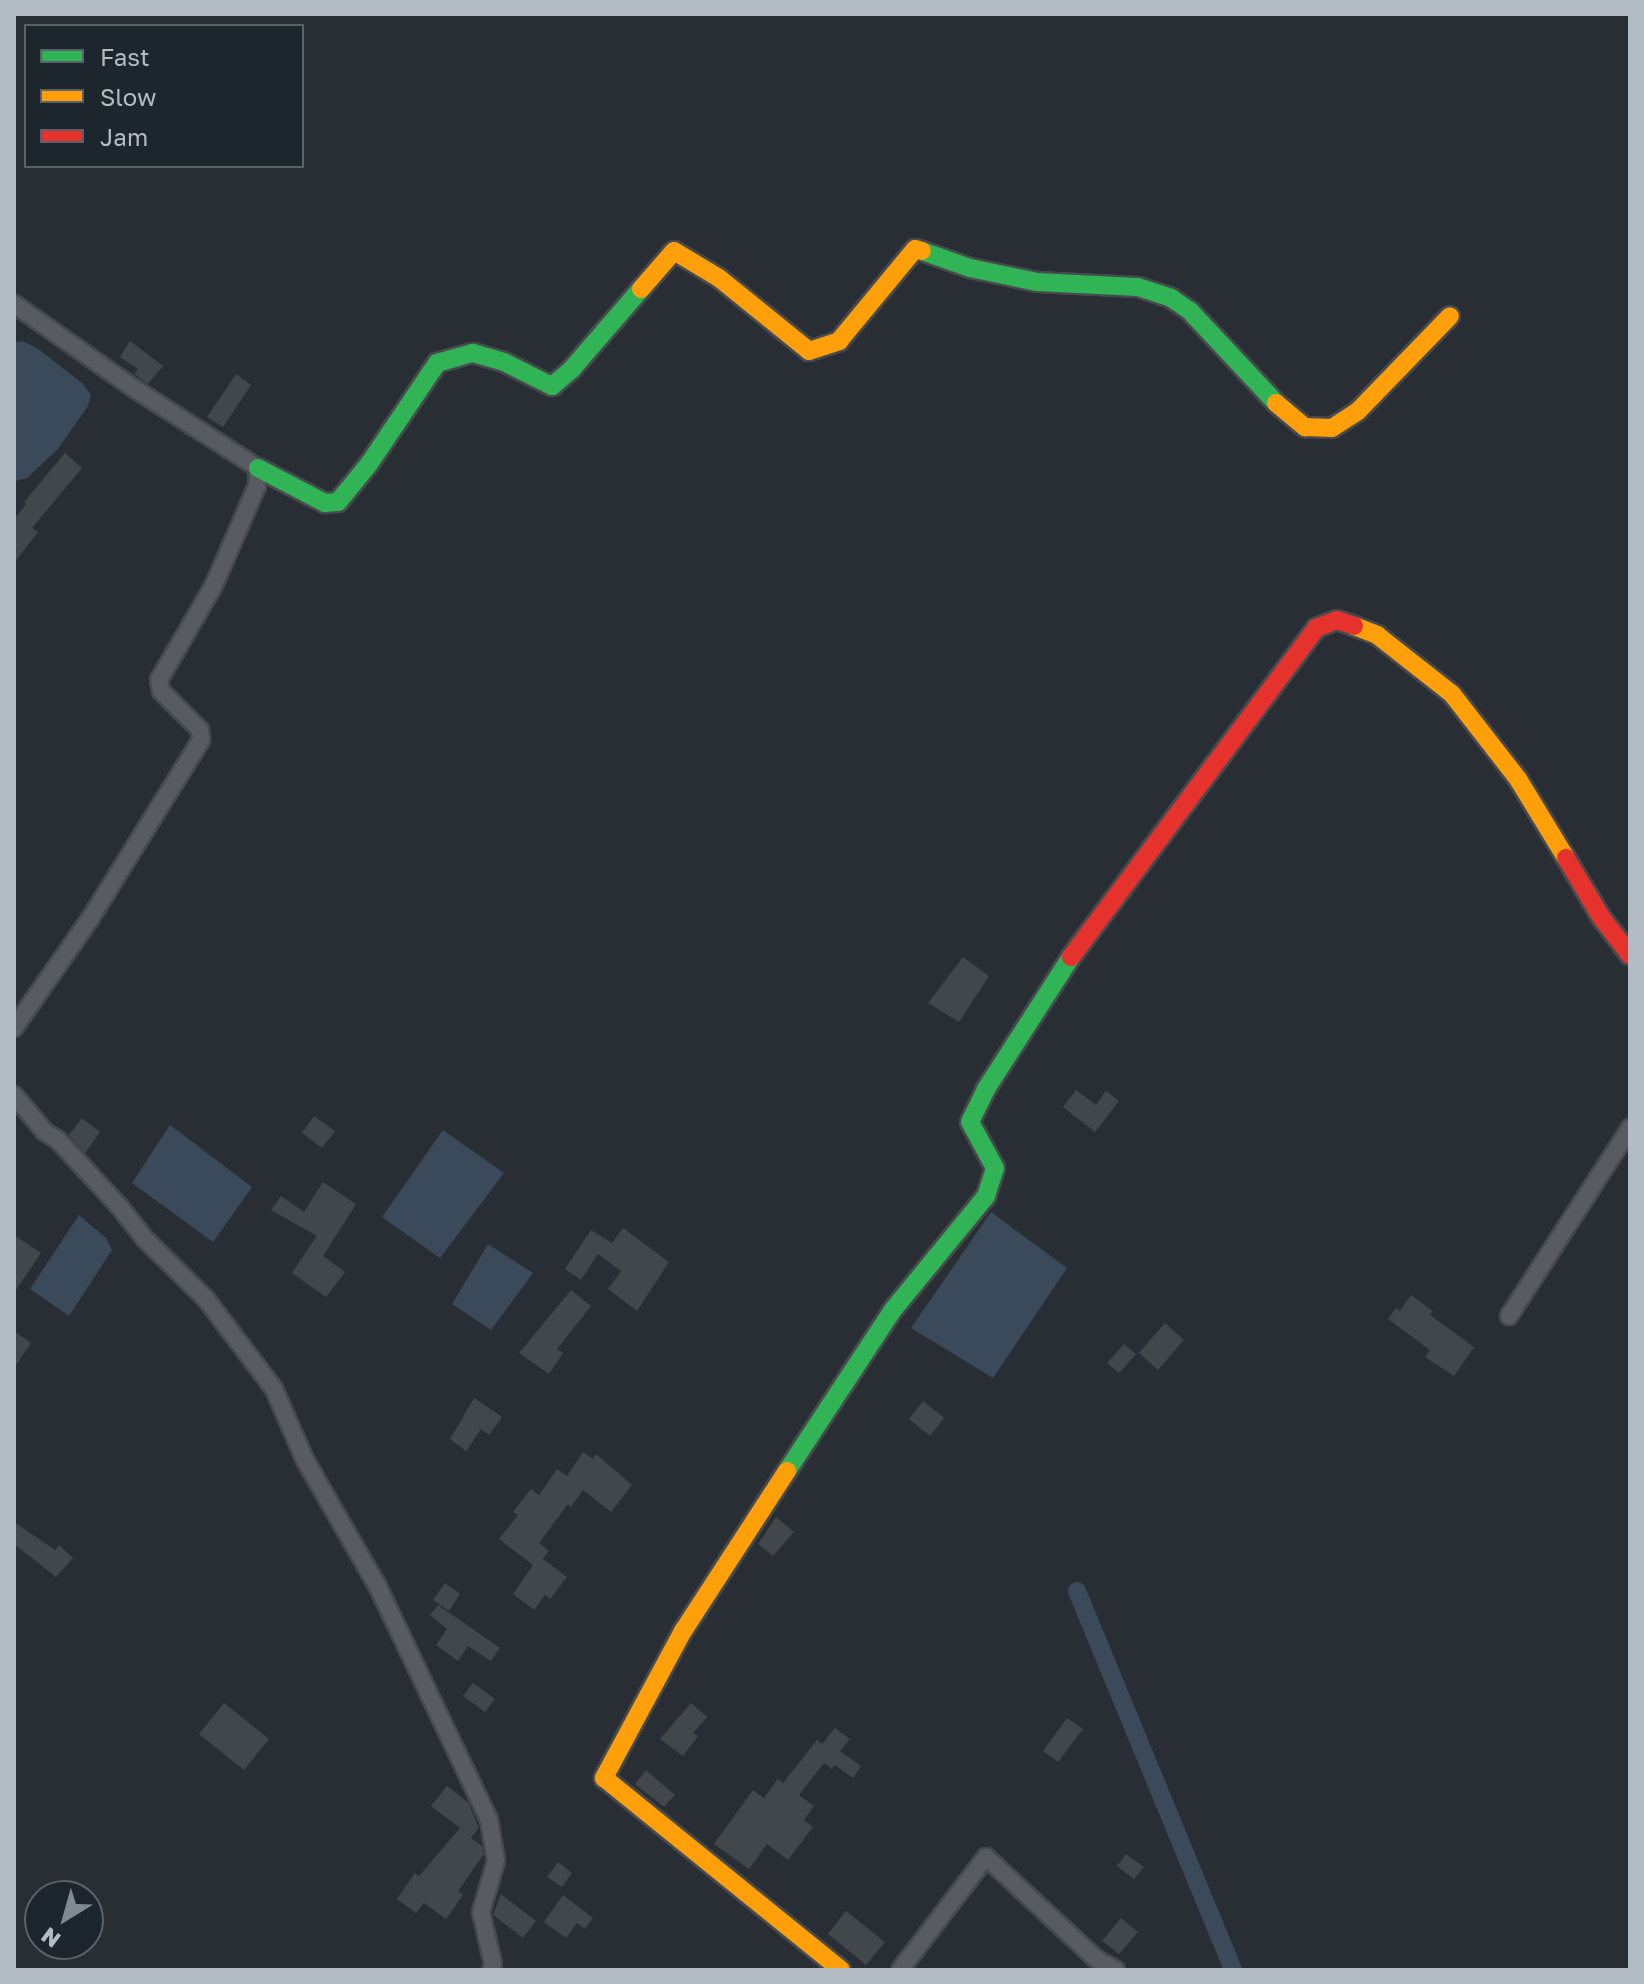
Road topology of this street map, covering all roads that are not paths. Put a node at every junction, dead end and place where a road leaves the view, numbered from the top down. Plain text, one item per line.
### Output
1 (14, 304) edge
2 (1450, 316) dead end
3 (258, 468) junction
4 (1630, 955) edge
5 (14, 1028) edge
6 (14, 1095) edge
7 (1630, 1128) edge
8 (1509, 1316) dead end
9 (491, 1970) edge
10 (841, 1970) edge
11 (900, 1970) edge
12 (1116, 1970) edge

1 - 3 street
2 - 3 street
3 - 5 street
4 - 10 street
6 - 9 street
7 - 8 street
11 - 12 street

